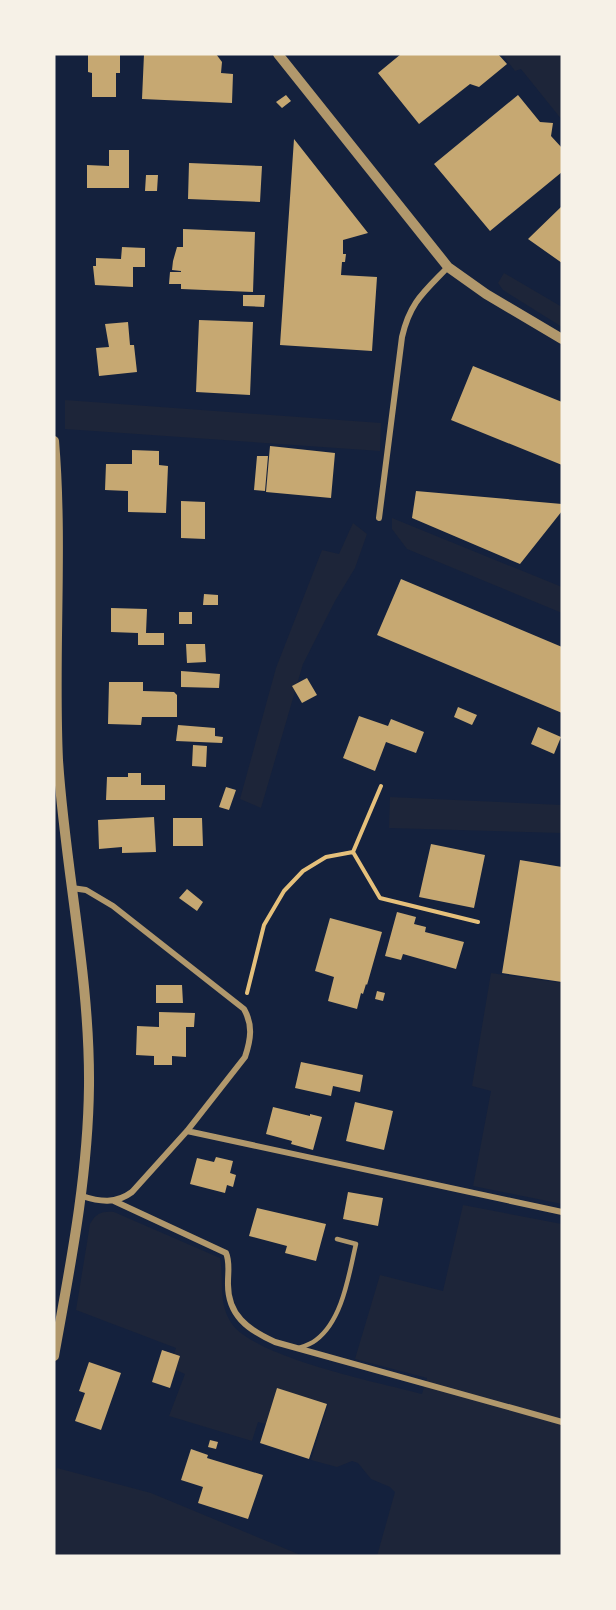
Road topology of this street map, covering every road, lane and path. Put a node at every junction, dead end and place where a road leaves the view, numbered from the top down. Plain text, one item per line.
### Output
1 (278, 54) edge
2 (448, 267) junction
3 (562, 339) edge
4 (54, 441) edge
5 (55, 465) edge
6 (379, 519) dead end
7 (381, 786) dead end
8 (59, 832) edge
9 (353, 852) junction
10 (72, 888) junction
11 (478, 922) dead end
12 (244, 1009) junction
13 (187, 1131) junction
14 (82, 1196) junction
15 (114, 1201) junction
16 (562, 1212) edge
17 (337, 1239) dead end
18 (299, 1348) junction
19 (54, 1356) edge
20 (562, 1422) edge

1 - 2 street
2 - 3 street
2 - 6 street
4 - 5 street
5 - 8 street
7 - 9 path
8 - 10 street
9 - 11 path
9 - 12 path
10 - 12 street
10 - 14 street
12 - 13 street
13 - 15 street
13 - 16 street
14 - 15 street
14 - 19 street
15 - 18 street
17 - 18 lane
18 - 20 street

